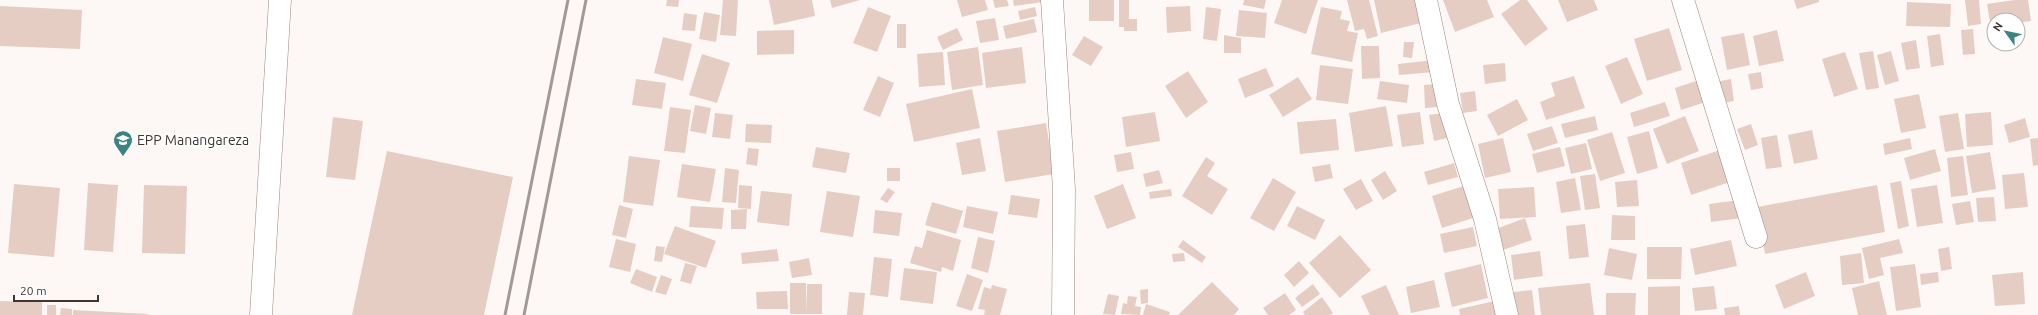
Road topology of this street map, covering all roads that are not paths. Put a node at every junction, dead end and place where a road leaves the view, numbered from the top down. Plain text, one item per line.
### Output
1 (280, 0) edge
2 (1052, 0) edge
3 (1426, 0) edge
4 (1683, 0) edge
5 (1756, 237) dead end
6 (261, 315) edge
7 (1063, 315) edge
8 (1507, 315) edge

1 - 6 street
2 - 7 street
3 - 8 street
4 - 5 street

